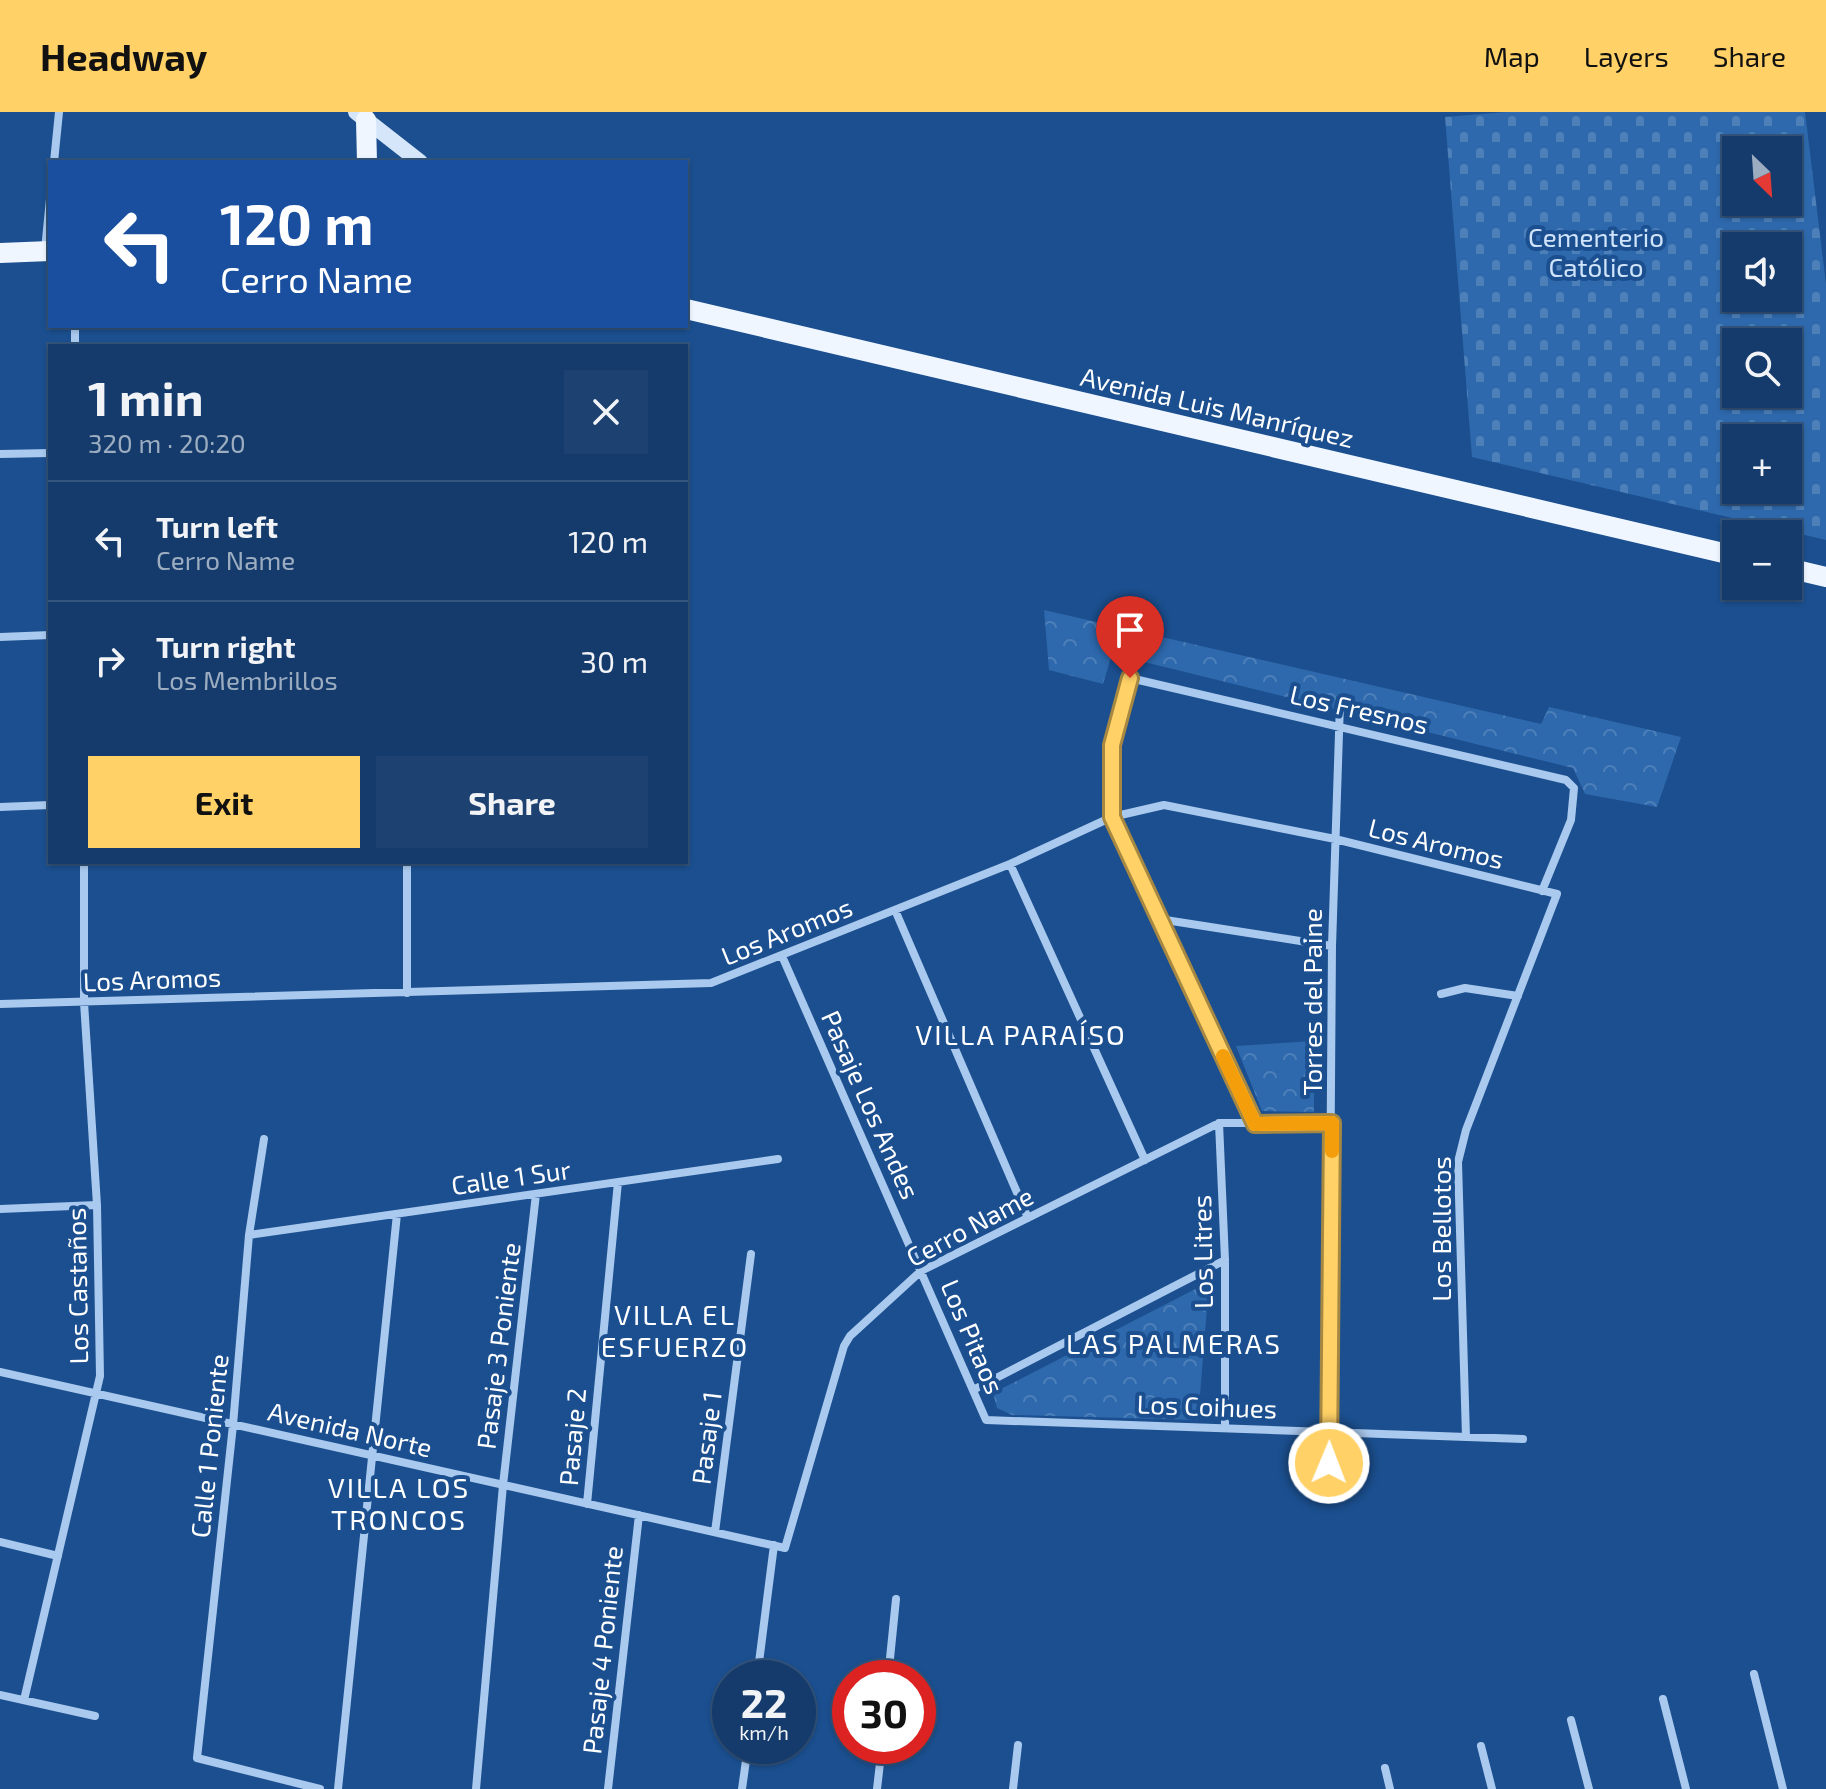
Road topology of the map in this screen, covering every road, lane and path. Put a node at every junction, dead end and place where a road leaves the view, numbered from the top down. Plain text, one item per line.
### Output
1 (59, 112) edge
2 (361, 116) edge
3 (54, 160) edge
4 (367, 160) edge
5 (417, 160) edge
6 (47, 251) edge
7 (0, 253) edge
8 (688, 309) edge
9 (48, 453) edge
10 (0, 454) edge
11 (1722, 553) edge
12 (1802, 571) edge
13 (1826, 577) edge
14 (48, 635) edge
15 (0, 637) edge
16 (1340, 703) dead end
17 (1341, 726) junction
18 (48, 805) edge
19 (0, 807) edge
20 (1112, 817) junction
21 (1335, 839) junction
22 (84, 864) edge
23 (407, 864) edge
24 (1010, 864) junction
25 (1542, 891) junction
26 (1557, 894) joint
27 (895, 910) junction
28 (1159, 919) junction
29 (1332, 946) junction
30 (782, 956) junction
31 (407, 993) junction
32 (1441, 994) dead end
33 (1518, 996) junction
34 (84, 1002) junction
35 (0, 1004) edge
36 (1219, 1123) junction
37 (1332, 1123) junction
38 (1255, 1124) junction
39 (264, 1139) dead end
40 (778, 1159) dead end
41 (1145, 1160) junction
42 (618, 1182) junction
43 (536, 1194) junction
44 (97, 1205) junction
45 (0, 1209) edge
46 (397, 1214) junction
47 (1028, 1218) junction
48 (249, 1235) junction
49 (751, 1254) dead end
50 (1225, 1260) junction
51 (921, 1271) junction
52 (0, 1372) edge
53 (973, 1390) junction
54 (96, 1394) junction
55 (986, 1420) joint
56 (233, 1425) junction
57 (1225, 1428) junction
58 (1329, 1432) junction
59 (1466, 1437) junction
60 (1523, 1439) dead end
61 (375, 1457) junction
62 (503, 1485) junction
63 (1328, 1494) dead end
64 (587, 1504) junction
65 (639, 1515) junction
66 (715, 1532) junction
67 (0, 1542) edge
68 (774, 1545) junction
69 (785, 1548) joint
70 (58, 1556) junction
71 (896, 1599) dead end
72 (759, 1660) edge
73 (890, 1660) edge
74 (1754, 1674) dead end
75 (0, 1695) edge
76 (1663, 1699) dead end
77 (24, 1700) junction
78 (95, 1716) dead end
79 (1571, 1720) dead end
80 (1018, 1745) dead end
81 (1481, 1746) dead end
82 (745, 1764) edge
83 (880, 1764) edge
84 (1385, 1768) dead end
85 (320, 1789) edge
86 (338, 1789) edge
87 (476, 1789) edge
88 (608, 1789) edge
89 (742, 1789) edge
90 (877, 1789) edge
91 (1013, 1789) edge
92 (1390, 1789) edge
93 (1492, 1789) edge
94 (1589, 1789) edge
95 (1686, 1789) edge
96 (1783, 1789) edge

1 - 3 street
2 - 4 main road
2 - 5 main road
6 - 7 main road
8 - 11 main road, Avenida Luis Manríquez
9 - 10 street
12 - 13 main road
14 - 15 street
16 - 17 street, Torres del Paine
17 - 20 street, Los Fresnos
17 - 21 street, Torres del Paine
17 - 25 street, Los Fresnos
18 - 19 street
20 - 21 street, Los Aromos
20 - 24 street, Los Aromos
20 - 28 street
21 - 25 street, Los Aromos
21 - 29 street, Torres del Paine
22 - 34 street, Los Castaños
23 - 31 street
24 - 27 street, Los Aromos
24 - 41 street
25 - 26 street, Los Aromos
26 - 33 street, Los Bellotos
27 - 30 street, Los Aromos
27 - 47 street
28 - 29 street
28 - 38 street
29 - 37 street, Torres del Paine
30 - 31 street, Los Aromos
30 - 51 street, Pasaje Los Andes
31 - 34 street, Los Aromos
32 - 33 street
33 - 59 street, Los Bellotos
34 - 35 street, Los Aromos
34 - 44 street, Los Castaños
36 - 38 street, Cerro Name
36 - 41 street, Cerro Name
36 - 50 street, Los Litres
37 - 38 street, Cerro Name
37 - 58 street, Torres del Paine
39 - 48 street, Calle 1 Poniente
40 - 42 street, Calle 1 Sur
41 - 47 street, Cerro Name
42 - 43 street, Calle 1 Sur
42 - 64 street, Pasaje 2
43 - 46 street, Calle 1 Sur
43 - 62 street, Pasaje 3 Poniente
44 - 45 street
44 - 54 street, Los Castaños
46 - 48 street, Calle 1 Sur
46 - 61 street
47 - 51 street, Cerro Name
48 - 56 street, Calle 1 Poniente
49 - 66 street, Pasaje 1
50 - 53 street
50 - 57 street, Los Litres
51 - 53 street, Los Pitaos
51 - 69 street, Cerro Name
52 - 54 street, Avenida Norte
53 - 55 street, Los Pitaos
54 - 56 street, Avenida Norte
54 - 70 street, Los Castaños
55 - 57 street, Los Coihues
56 - 61 street, Avenida Norte
56 - 85 street, Calle 1 Poniente
57 - 58 street, Los Coihues
58 - 59 street, Los Coihues
58 - 63 street, Torres del Paine
59 - 60 street, Los Coihues
61 - 62 street, Avenida Norte
61 - 86 street
62 - 64 street, Avenida Norte
62 - 87 street, Pasaje 3 Poniente
64 - 65 street, Avenida Norte
65 - 66 street, Avenida Norte
65 - 88 street, Pasaje 4 Poniente
66 - 68 street, Avenida Norte
67 - 70 street
68 - 69 street, Avenida Norte
68 - 72 street
70 - 77 street, Los Castaños
71 - 73 street
74 - 96 street
75 - 77 street
76 - 95 street
77 - 78 street
79 - 94 street
80 - 91 street
81 - 93 street
82 - 89 street
83 - 90 street
84 - 92 street

